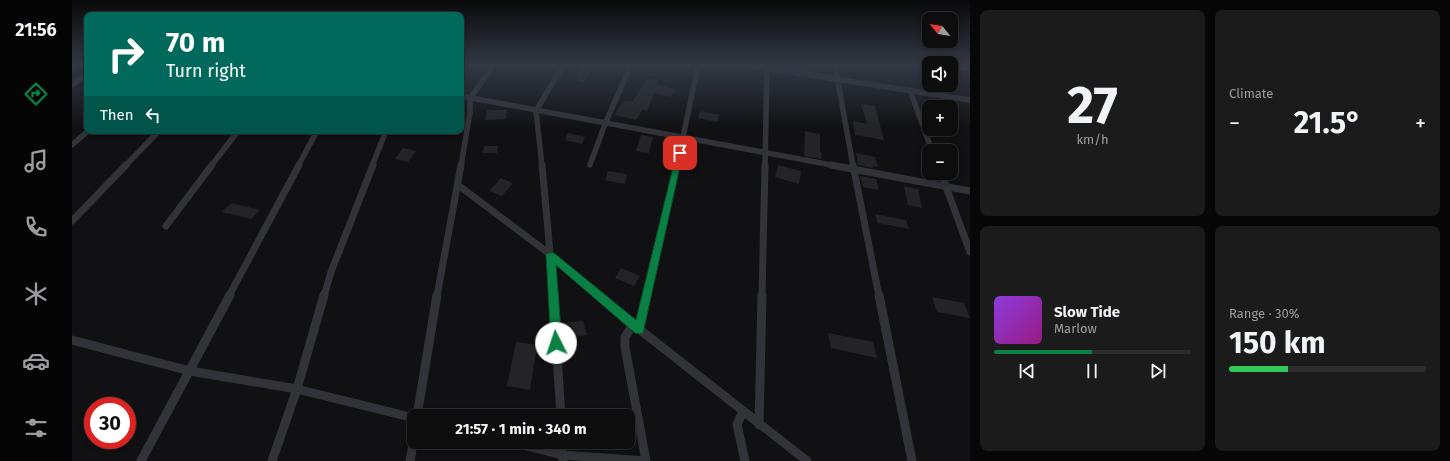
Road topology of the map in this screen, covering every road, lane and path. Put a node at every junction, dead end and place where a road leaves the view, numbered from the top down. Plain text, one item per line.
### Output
1 (478, 87) edge
2 (550, 87) edge
3 (621, 87) edge
4 (693, 87) edge
5 (766, 87) edge
6 (838, 87) edge
7 (887, 87) edge
8 (910, 90) junction
9 (464, 97) edge
10 (470, 98) junction
11 (970, 100) edge
12 (536, 111) junction
13 (605, 124) junction
14 (85, 134) edge
15 (156, 134) edge
16 (236, 134) edge
17 (315, 134) edge
18 (385, 134) edge
19 (683, 139) junction
20 (929, 144) edge
21 (72, 145) edge
22 (766, 154) junction
23 (590, 165) dead end
24 (854, 170) junction
25 (944, 180) edge
26 (458, 185) junction
27 (946, 186) junction
28 (970, 191) edge
29 (72, 221) edge
30 (166, 226) dead end
31 (970, 252) edge
32 (551, 255) junction
33 (636, 327) junction
34 (72, 340) edge
35 (190, 371) junction
36 (297, 389) junction
37 (418, 409) edge
38 (561, 409) edge
39 (743, 412) junction
40 (407, 416) edge
41 (759, 425) junction
42 (412, 449) edge
43 (533, 449) edge
44 (563, 458) edge
45 (141, 461) edge
46 (272, 461) edge
47 (410, 461) edge
48 (646, 461) edge
49 (746, 461) edge
50 (807, 461) edge
51 (912, 461) edge

1 - 10 street
2 - 12 street
3 - 13 street
4 - 19 street
5 - 22 street
6 - 24 street
7 - 8 street
8 - 11 street
8 - 20 street
9 - 10 street
10 - 12 street
10 - 26 street
12 - 13 street
12 - 32 street
13 - 19 street
13 - 23 street
14 - 21 street
15 - 29 street
16 - 30 street
17 - 35 street
18 - 36 street
19 - 22 street
19 - 33 street
22 - 24 street
22 - 41 street
24 - 27 street
24 - 51 street
25 - 27 street
26 - 32 street
26 - 37 street
27 - 28 street
27 - 31 street
32 - 33 street
32 - 38 street
33 - 39 street
33 - 48 street
34 - 35 street
35 - 36 street
35 - 45 street
36 - 40 street
36 - 46 street
39 - 41 street
39 - 49 street
41 - 50 street
42 - 47 street
43 - 44 street
44 - 48 street

